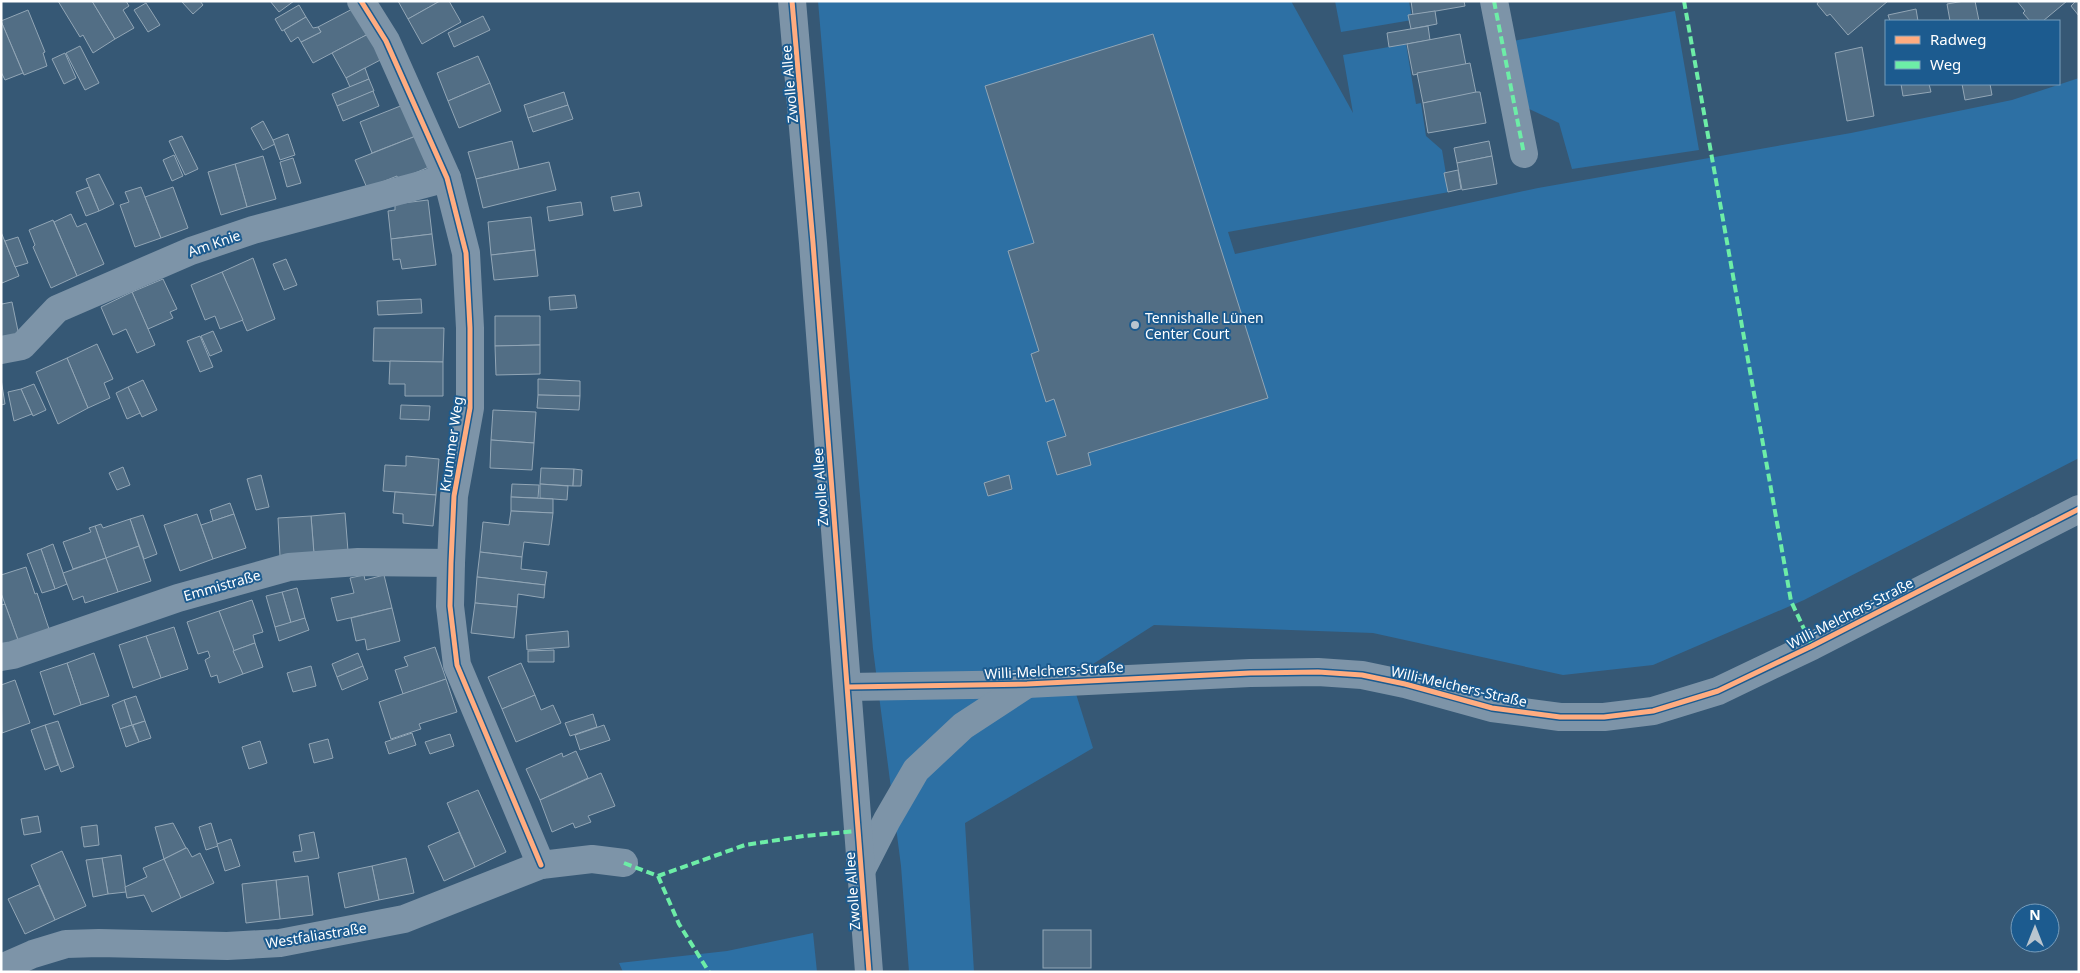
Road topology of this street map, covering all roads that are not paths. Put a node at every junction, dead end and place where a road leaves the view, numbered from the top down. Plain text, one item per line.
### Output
1 (361, 1) edge
2 (792, 1) edge
3 (1494, 1) edge
4 (1524, 154) dead end
5 (447, 178) junction
6 (1, 350) edge
7 (2079, 509) edge
8 (451, 563) junction
9 (1, 656) edge
10 (1027, 684) junction
11 (848, 687) junction
12 (624, 863) dead end
13 (542, 865) junction
14 (861, 871) junction
15 (1, 968) edge
16 (869, 972) edge

1 - 5 street, Krummer Weg
2 - 11 street, Zwolle Allee
3 - 4 street
5 - 6 street, Am Knie
5 - 8 street, Krummer Weg
7 - 10 street, Willi-Melchers-Straße
8 - 9 street, Emmistraße
8 - 13 street, Krummer Weg
10 - 11 street, Willi-Melchers-Straße
10 - 14 street
11 - 14 street, Zwolle Allee
12 - 13 street, Westfaliastraße
13 - 15 street, Westfaliastraße
14 - 16 street, Zwolle Allee

